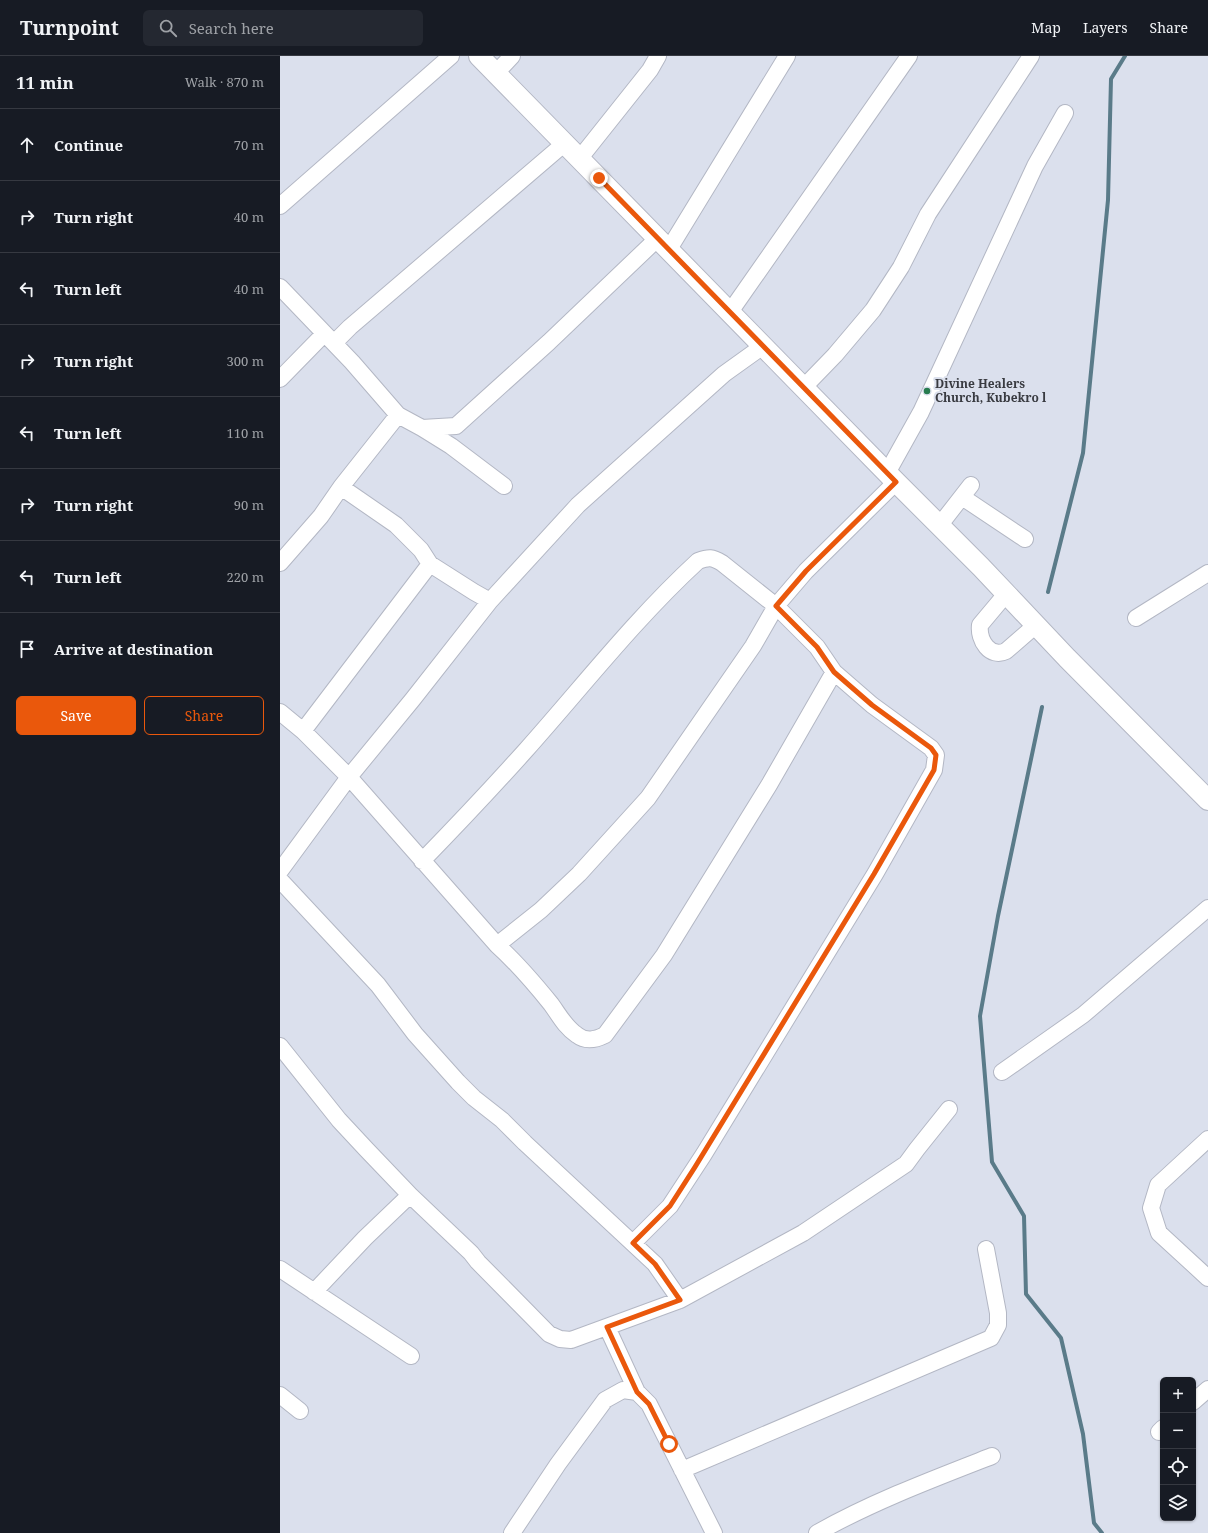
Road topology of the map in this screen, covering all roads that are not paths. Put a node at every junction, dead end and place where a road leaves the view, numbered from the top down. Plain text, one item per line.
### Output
1 (450, 56) edge
2 (479, 56) edge
3 (512, 56) edge
4 (658, 56) edge
5 (787, 56) edge
6 (909, 56) edge
7 (1031, 56) edge
8 (496, 72) junction
9 (1065, 113) dead end
10 (564, 143) junction
11 (580, 158) junction
12 (280, 206) edge
13 (664, 244) junction
14 (280, 287) edge
15 (730, 312) junction
16 (329, 339) junction
17 (763, 346) junction
18 (280, 379) edge
19 (804, 387) junction
20 (398, 415) junction
21 (456, 426) junction
22 (422, 428) junction
23 (450, 446) junction
24 (891, 477) junction
25 (341, 486) junction
26 (504, 486) dead end
27 (939, 526) junction
28 (1024, 539) dead end
29 (281, 559) edge
30 (430, 564) junction
31 (1208, 573) edge
32 (1006, 594) junction
33 (490, 600) junction
34 (776, 606) junction
35 (1136, 618) dead end
36 (1036, 625) junction
37 (834, 672) junction
38 (280, 712) edge
39 (303, 731) junction
40 (349, 777) junction
41 (1208, 800) edge
42 (422, 861) junction
43 (280, 871) edge
44 (280, 880) edge
45 (1208, 908) edge
46 (497, 945) junction
47 (280, 1046) edge
48 (1002, 1072) dead end
49 (949, 1109) dead end
50 (1208, 1139) edge
51 (410, 1195) junction
52 (633, 1243) junction
53 (986, 1249) dead end
54 (280, 1269) edge
55 (1208, 1278) edge
56 (314, 1292) junction
57 (680, 1300) junction
58 (607, 1327) junction
59 (411, 1356) dead end
60 (1208, 1389) edge
61 (637, 1392) junction
62 (280, 1395) edge
63 (1196, 1399) edge
64 (300, 1411) dead end
65 (992, 1456) dead end
66 (682, 1470) junction
67 (512, 1533) edge
68 (714, 1533) edge
69 (817, 1533) edge

1 - 12 street
2 - 8 main road
3 - 8 street
4 - 11 street
5 - 13 street
6 - 15 street
7 - 19 street
8 - 10 main road
9 - 24 street
10 - 11 main road
10 - 16 street
11 - 13 main road
13 - 15 main road
13 - 21 street
14 - 16 street
15 - 17 main road
16 - 18 street
16 - 20 street
17 - 19 main road
17 - 33 street
19 - 24 main road
20 - 22 street
20 - 25 street
21 - 22 street
21 - 23 street
22 - 23 street
23 - 26 street
24 - 27 main road
24 - 34 street
25 - 29 street
25 - 30 street
27 - 28 street
27 - 32 main road
30 - 33 street
30 - 39 street
31 - 35 street
32 - 36 main road
32 - 36 street
33 - 40 street
34 - 37 street
34 - 42 street
34 - 46 street
36 - 41 main road
37 - 46 street
37 - 52 street
38 - 39 street
39 - 40 street
40 - 42 street
40 - 43 street
42 - 46 street
44 - 52 street
45 - 48 street
47 - 51 street
49 - 57 street
50 - 55 street
51 - 56 street
51 - 58 street
52 - 57 street
53 - 66 street
54 - 56 street
56 - 59 street
57 - 58 street
58 - 61 street
60 - 63 street
61 - 66 street
61 - 67 street
62 - 64 street
65 - 69 street
66 - 68 street

